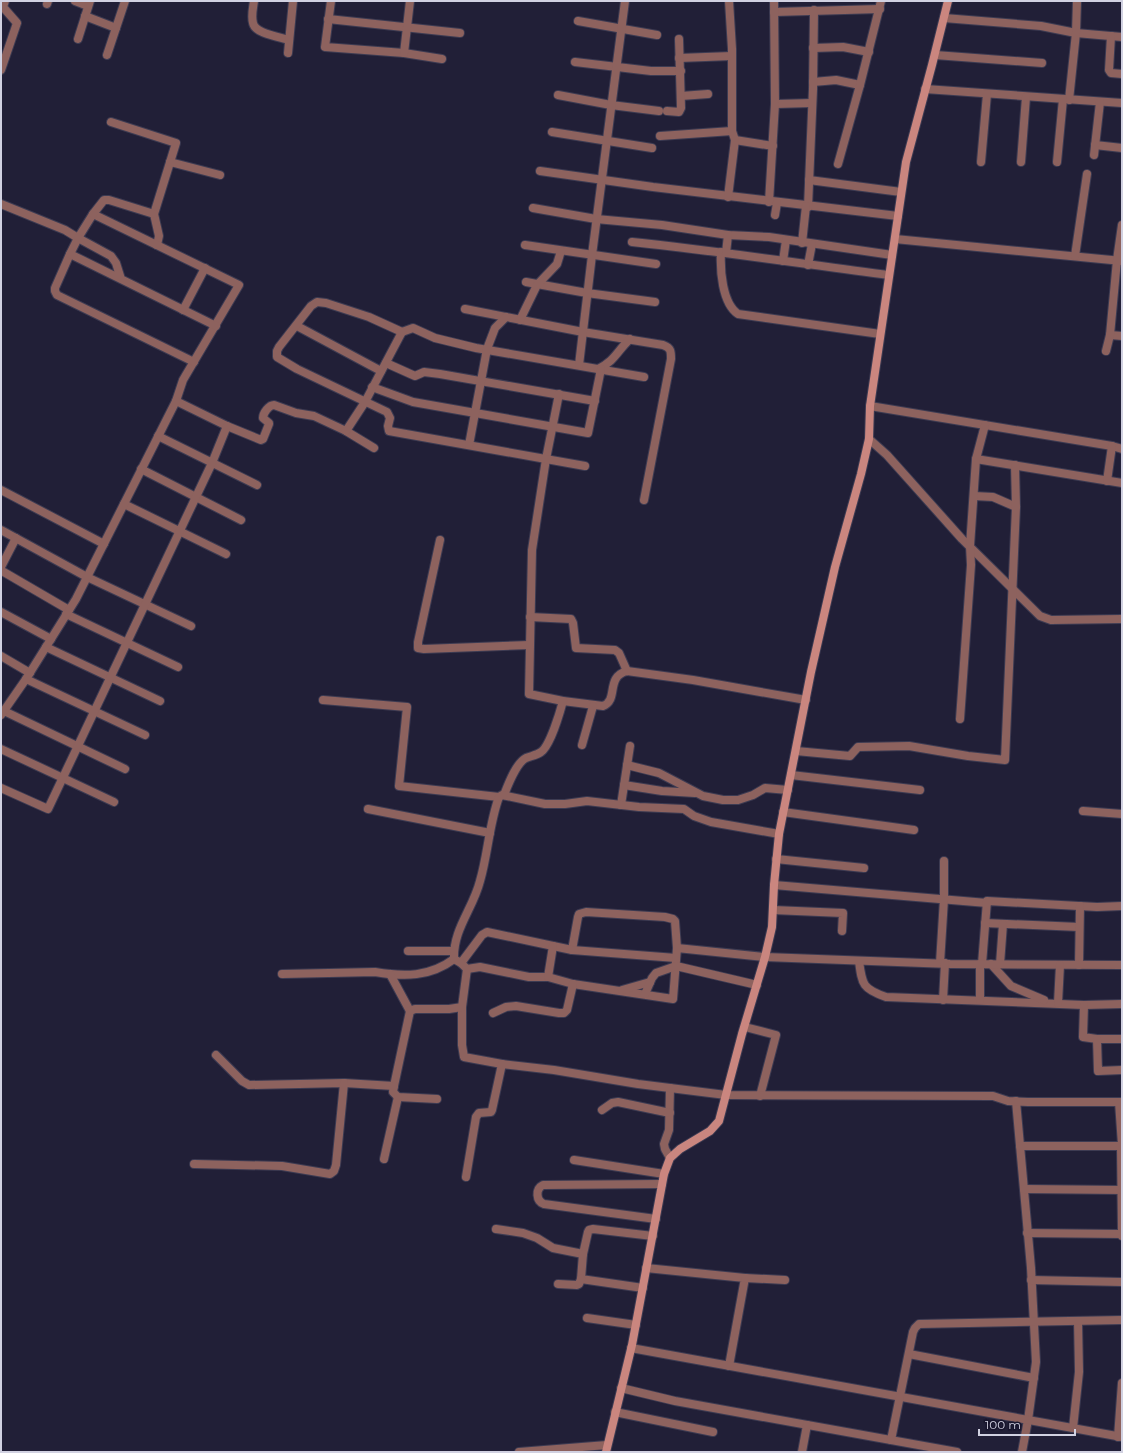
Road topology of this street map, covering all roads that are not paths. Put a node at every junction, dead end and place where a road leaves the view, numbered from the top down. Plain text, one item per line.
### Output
1 (5, 1) edge
2 (75, 1) edge
3 (125, 1) edge
4 (254, 1) edge
5 (293, 1) edge
6 (331, 1) edge
7 (410, 1) edge
8 (625, 1) edge
9 (729, 1) edge
10 (774, 1) edge
11 (948, 1) edge
12 (1077, 1) edge
13 (89, 4) edge
14 (880, 5) edge
15 (814, 10) junction
16 (774, 12) junction
17 (85, 16) junction
18 (944, 18) junction
19 (328, 19) junction
20 (578, 21) dead end
21 (116, 28) junction
22 (406, 28) junction
23 (621, 29) junction
24 (460, 32) dead end
25 (1076, 33) junction
26 (657, 35) dead end
27 (1111, 36) junction
28 (1122, 37) edge
29 (78, 39) dead end
30 (679, 39) dead end
31 (289, 40) junction
32 (813, 48) junction
33 (869, 52) junction
34 (288, 53) dead end
35 (404, 53) junction
36 (107, 55) dead end
37 (935, 55) junction
38 (732, 56) junction
39 (679, 58) junction
40 (442, 59) dead end
41 (574, 62) dead end
42 (1042, 63) dead end
43 (616, 66) junction
44 (1, 70) edge
45 (681, 71) junction
46 (1122, 74) edge
47 (813, 82) junction
48 (860, 85) junction
49 (925, 89) junction
50 (708, 94) dead end
51 (987, 94) junction
52 (558, 95) dead end
53 (681, 96) junction
54 (1026, 97) junction
55 (1066, 100) junction
56 (1100, 102) junction
57 (812, 103) junction
58 (1122, 103) edge
59 (775, 104) junction
60 (611, 105) junction
61 (111, 122) dead end
62 (732, 131) junction
63 (552, 132) dead end
64 (660, 136) dead end
65 (735, 140) junction
66 (606, 141) junction
67 (1095, 145) junction
68 (773, 146) junction
69 (652, 148) dead end
70 (1122, 148) edge
71 (1094, 155) dead end
72 (170, 162) junction
73 (981, 162) dead end
74 (1021, 162) dead end
75 (1057, 162) dead end
76 (838, 164) dead end
77 (540, 171) dead end
78 (1087, 174) dead end
79 (220, 175) dead end
80 (601, 180) junction
81 (810, 180) junction
82 (901, 192) junction
83 (728, 197) junction
84 (773, 202) junction
85 (1, 204) edge
86 (807, 206) junction
87 (533, 208) dead end
88 (93, 214) junction
89 (154, 214) junction
90 (775, 215) dead end
91 (898, 216) junction
92 (596, 219) junction
93 (1122, 225) edge
94 (728, 235) junction
95 (78, 238) junction
96 (895, 239) junction
97 (786, 240) junction
98 (632, 242) dead end
99 (802, 242) junction
100 (812, 244) junction
101 (157, 245) junction
102 (525, 245) dead end
103 (561, 251) junction
104 (724, 252) junction
105 (70, 254) junction
106 (592, 255) junction
107 (892, 255) junction
108 (1075, 256) junction
109 (1119, 260) edge
110 (783, 261) junction
111 (656, 264) dead end
112 (808, 265) junction
113 (205, 268) junction
114 (889, 275) junction
115 (121, 278) junction
116 (526, 282) dead end
117 (537, 285) junction
118 (587, 293) junction
119 (655, 302) dead end
120 (465, 309) dead end
121 (183, 310) junction
122 (506, 317) junction
123 (520, 320) junction
124 (216, 326) junction
125 (297, 326) junction
126 (402, 332) junction
127 (583, 332) junction
128 (880, 334) junction
129 (1110, 335) junction
130 (1122, 336) edge
131 (630, 339) junction
132 (487, 350) junction
133 (1106, 351) dead end
134 (194, 362) junction
135 (386, 363) junction
136 (579, 365) junction
137 (600, 369) junction
138 (381, 372) junction
139 (644, 377) dead end
140 (481, 382) junction
141 (372, 387) junction
142 (559, 394) junction
143 (595, 400) junction
144 (176, 401) junction
145 (365, 402) junction
146 (870, 406) junction
147 (475, 413) junction
148 (984, 425) junction
149 (227, 426) junction
150 (552, 427) junction
151 (346, 431) junction
152 (158, 436) junction
153 (869, 439) junction
154 (469, 444) junction
155 (1112, 446) junction
156 (374, 448) dead end
157 (1122, 449) edge
158 (546, 459) junction
159 (976, 459) junction
160 (212, 463) junction
161 (1015, 465) junction
162 (585, 466) dead end
163 (141, 469) junction
164 (1107, 481) junction
165 (1122, 483) edge
166 (257, 485) dead end
167 (1, 490) edge
168 (196, 496) junction
169 (974, 496) junction
170 (644, 500) dead end
171 (124, 504) junction
172 (1016, 507) junction
173 (241, 520) dead end
174 (1, 530) edge
175 (180, 531) junction
176 (16, 538) junction
177 (440, 540) dead end
178 (104, 544) junction
179 (970, 546) junction
180 (226, 554) dead end
181 (1, 568) edge
182 (87, 577) junction
183 (1013, 588) junction
184 (145, 604) junction
185 (1, 612) edge
186 (68, 612) junction
187 (530, 617) junction
188 (1122, 619) edge
189 (191, 626) dead end
190 (48, 643) junction
191 (127, 643) junction
192 (530, 645) junction
193 (1, 656) edge
194 (178, 666) dead end
195 (627, 672) junction
196 (28, 676) junction
197 (111, 678) junction
198 (323, 700) dead end
199 (806, 700) junction
200 (160, 701) dead end
201 (563, 701) junction
202 (593, 706) junction
203 (95, 712) junction
204 (3, 713) edge
205 (960, 718) dead end
206 (145, 735) dead end
207 (582, 745) dead end
208 (78, 746) junction
209 (630, 746) dead end
210 (1, 749) edge
211 (796, 751) junction
212 (627, 765) junction
213 (125, 769) dead end
214 (791, 775) junction
215 (63, 778) junction
216 (624, 784) junction
217 (1, 788) edge
218 (788, 790) junction
219 (920, 790) dead end
220 (696, 793) junction
221 (501, 796) junction
222 (114, 802) dead end
223 (621, 805) junction
224 (368, 809) dead end
225 (1083, 811) dead end
226 (783, 812) junction
227 (1122, 814) edge
228 (914, 830) dead end
229 (490, 833) junction
230 (779, 834) junction
231 (776, 859) junction
232 (944, 861) dead end
233 (864, 868) dead end
234 (774, 885) junction
235 (944, 899) junction
236 (987, 903) junction
237 (1080, 906) junction
238 (1122, 906) edge
239 (773, 910) junction
240 (985, 923) junction
241 (1002, 924) junction
242 (1079, 927) junction
243 (842, 931) dead end
244 (553, 946) junction
245 (677, 948) junction
246 (572, 950) junction
247 (408, 951) dead end
248 (765, 957) junction
249 (459, 961) junction
250 (859, 961) junction
251 (676, 962) junction
252 (942, 963) junction
253 (981, 964) junction
254 (996, 964) junction
255 (1060, 965) junction
256 (1079, 965) junction
257 (1122, 965) edge
258 (282, 974) dead end
259 (390, 974) junction
260 (548, 977) junction
261 (650, 982) junction
262 (573, 984) junction
263 (757, 985) junction
264 (620, 990) junction
265 (645, 994) junction
266 (943, 1000) junction
267 (980, 1000) junction
268 (1049, 1002) junction
269 (1058, 1003) junction
270 (1084, 1004) junction
271 (1122, 1004) edge
272 (462, 1007) junction
273 (410, 1011) junction
274 (493, 1013) dead end
275 (745, 1027) junction
276 (1097, 1039) junction
277 (1122, 1039) edge
278 (216, 1055) dead end
279 (502, 1064) junction
280 (1122, 1070) edge
281 (344, 1083) junction
282 (394, 1086) junction
283 (670, 1088) junction
284 (726, 1095) junction
285 (760, 1096) junction
286 (398, 1097) junction
287 (437, 1100) dead end
288 (1016, 1101) junction
289 (1120, 1102) edge
290 (602, 1110) dead end
291 (670, 1113) junction
292 (1020, 1146) junction
293 (1122, 1146) edge
294 (670, 1158) junction
295 (384, 1159) dead end
296 (574, 1160) dead end
297 (194, 1164) dead end
298 (664, 1174) junction
299 (466, 1177) dead end
300 (662, 1184) junction
301 (1024, 1189) junction
302 (1122, 1190) edge
303 (656, 1219) junction
304 (496, 1229) dead end
305 (1028, 1233) junction
306 (1122, 1235) edge
307 (652, 1236) junction
308 (584, 1254) junction
309 (646, 1268) junction
310 (745, 1278) junction
311 (581, 1279) junction
312 (785, 1280) dead end
313 (1031, 1280) junction
314 (1122, 1282) edge
315 (558, 1284) dead end
316 (643, 1288) junction
317 (587, 1318) dead end
318 (1122, 1320) edge
319 (1078, 1321) junction
320 (1034, 1322) junction
321 (636, 1325) junction
322 (631, 1348) junction
323 (909, 1354) junction
324 (729, 1366) junction
325 (1034, 1378) junction
326 (1122, 1383) edge
327 (621, 1388) junction
328 (901, 1397) junction
329 (615, 1412) junction
330 (1028, 1420) junction
331 (806, 1425) junction
332 (1073, 1428) junction
333 (713, 1432) dead end
334 (1120, 1437) edge
335 (891, 1440) junction
336 (606, 1448) edge
337 (928, 1449) edge
338 (519, 1452) edge
339 (802, 1452) edge
340 (957, 1452) edge
341 (1022, 1452) edge

1 - 44 street
2 - 13 street
3 - 21 street
4 - 31 street
5 - 31 street
6 - 19 street
7 - 22 street
8 - 23 street
9 - 38 street
10 - 16 street
11 - 18 street
12 - 25 street
13 - 17 street
14 - 15 street
14 - 33 street
15 - 16 street
15 - 32 street
16 - 59 street
17 - 21 street
17 - 29 street
18 - 25 street
18 - 37 street
19 - 22 street
19 - 35 street
20 - 23 street
21 - 36 street
22 - 24 street
22 - 35 street
23 - 26 street
23 - 43 street
25 - 27 street
25 - 55 street
27 - 28 street
27 - 46 street
30 - 39 street
31 - 34 street
32 - 33 street
32 - 47 street
33 - 48 street
35 - 40 street
37 - 42 street
37 - 49 street
38 - 39 street
38 - 62 street
39 - 45 street
41 - 43 street
43 - 45 street
43 - 60 street
45 - 53 street
47 - 48 street
47 - 57 street
48 - 76 street
49 - 51 street
49 - 82 street
50 - 53 street
51 - 54 street
51 - 73 street
52 - 60 street
53 - 60 street
54 - 55 street
54 - 74 street
55 - 56 street
55 - 75 street
56 - 58 street
56 - 67 street
57 - 59 street
57 - 81 street
59 - 68 street
60 - 66 street
61 - 72 street
62 - 64 street
62 - 65 street
63 - 66 street
65 - 68 street
65 - 83 street
66 - 69 street
66 - 80 street
67 - 70 street
67 - 71 street
68 - 84 street
72 - 79 street
72 - 89 street
77 - 80 street
78 - 108 street
80 - 83 street
80 - 92 street
81 - 82 street
81 - 86 street
82 - 91 street
83 - 84 street
84 - 86 street
84 - 90 street
85 - 95 street
86 - 91 street
86 - 99 street
87 - 92 street
88 - 89 street
88 - 95 street
88 - 101 street
89 - 101 street
91 - 96 street
92 - 94 street
92 - 106 street
93 - 109 street
94 - 97 street
94 - 104 street
95 - 105 street
95 - 115 street
96 - 107 street
96 - 108 street
97 - 99 street
97 - 110 street
98 - 104 street
99 - 100 street
100 - 107 street
100 - 112 street
101 - 113 street
102 - 103 street
103 - 106 street
103 - 117 street
104 - 110 street
104 - 128 street
105 - 115 street
105 - 134 street
106 - 111 street
106 - 118 street
107 - 114 street
108 - 109 street
109 - 129 street
110 - 112 street
112 - 114 street
113 - 121 street
113 - 124 street
114 - 128 street
115 - 121 street
116 - 117 street
117 - 118 street
117 - 123 street
118 - 119 street
118 - 127 street
120 - 122 street
121 - 124 street
122 - 123 street
122 - 132 street
123 - 127 street
124 - 134 street
125 - 126 street
125 - 138 street
125 - 145 street
126 - 132 street
126 - 135 street
127 - 131 street
127 - 136 street
128 - 146 street
129 - 130 street
129 - 133 street
131 - 137 street
131 - 170 street
132 - 136 street
132 - 140 street
134 - 144 street
135 - 138 street
135 - 140 street
136 - 137 street
137 - 139 street
137 - 143 street
138 - 141 street
140 - 142 street
140 - 147 street
141 - 145 street
141 - 147 street
142 - 143 street
142 - 150 street
143 - 150 street
144 - 149 street
144 - 152 street
145 - 151 street
145 - 154 street
146 - 148 street
146 - 153 street
147 - 150 street
147 - 154 street
148 - 155 street
148 - 159 street
149 - 151 street
149 - 160 street
150 - 158 street
151 - 156 street
152 - 160 street
152 - 163 street
153 - 179 street
153 - 199 street
154 - 158 street
155 - 157 street
155 - 164 street
158 - 162 street
158 - 187 street
159 - 161 street
159 - 169 street
160 - 166 street
160 - 168 street
161 - 164 street
161 - 172 street
163 - 168 street
163 - 171 street
164 - 165 street
167 - 178 street
168 - 173 street
168 - 175 street
169 - 172 street
169 - 179 street
171 - 175 street
171 - 178 street
172 - 183 street
174 - 176 street
175 - 180 street
175 - 184 street
176 - 181 street
176 - 182 street
177 - 192 street
178 - 182 street
179 - 183 street
179 - 205 street
181 - 186 street
182 - 184 street
182 - 186 street
183 - 188 street
183 - 211 street
184 - 189 street
184 - 191 street
185 - 190 street
186 - 190 street
186 - 191 street
187 - 192 street
187 - 195 street
190 - 196 street
190 - 197 street
191 - 194 street
191 - 197 street
192 - 201 street
193 - 196 street
195 - 199 street
195 - 202 street
196 - 203 street
196 - 204 street
197 - 200 street
197 - 203 street
198 - 221 street
199 - 211 street
201 - 202 street
201 - 221 street
202 - 207 street
203 - 206 street
203 - 208 street
204 - 208 street
208 - 213 street
208 - 215 street
209 - 212 street
210 - 215 street
211 - 214 street
212 - 216 street
212 - 220 street
214 - 218 street
214 - 219 street
215 - 217 street
215 - 222 street
216 - 220 street
216 - 223 street
218 - 220 street
218 - 226 street
221 - 223 street
221 - 229 street
223 - 230 street
224 - 229 street
225 - 227 street
226 - 228 street
226 - 230 street
229 - 249 street
230 - 231 street
231 - 233 street
231 - 234 street
232 - 235 street
234 - 235 street
234 - 239 street
235 - 236 street
235 - 252 street
236 - 237 street
236 - 240 street
237 - 238 street
237 - 242 street
239 - 243 street
239 - 248 street
240 - 241 street
240 - 253 street
241 - 242 street
241 - 254 street
242 - 256 street
244 - 246 street
244 - 249 street
244 - 260 street
245 - 246 street
245 - 248 street
245 - 251 street
246 - 251 street
247 - 249 street
248 - 250 street
248 - 263 street
249 - 259 street
249 - 260 street
249 - 272 street
250 - 252 street
250 - 266 street
251 - 261 street
251 - 263 street
251 - 265 street
252 - 253 street
252 - 266 street
253 - 254 street
253 - 267 street
254 - 255 street
254 - 268 street
255 - 256 street
255 - 269 street
256 - 257 street
258 - 259 street
259 - 273 street
260 - 262 street
261 - 264 street
261 - 265 street
262 - 264 street
262 - 274 street
263 - 275 street
264 - 265 street
266 - 267 street
267 - 268 street
268 - 269 street
269 - 270 street
270 - 271 street
270 - 276 street
272 - 273 street
272 - 279 street
273 - 282 street
275 - 284 street
275 - 285 street
276 - 277 street
276 - 280 street
278 - 281 street
279 - 283 street
279 - 299 street
281 - 282 street
281 - 297 street
282 - 286 street
283 - 284 street
283 - 291 street
284 - 285 street
284 - 294 street
285 - 288 street
286 - 287 street
286 - 295 street
288 - 289 street
288 - 292 street
289 - 293 street
290 - 291 street
291 - 294 street
292 - 293 street
292 - 301 street
293 - 302 street
294 - 298 street
296 - 298 street
298 - 300 street
300 - 303 street
300 - 303 street
301 - 302 street
301 - 305 street
302 - 306 street
303 - 307 street
304 - 308 street
305 - 306 street
305 - 313 street
307 - 308 street
307 - 309 street
308 - 311 street
309 - 310 street
309 - 316 street
310 - 312 street
310 - 324 street
311 - 315 street
311 - 316 street
313 - 314 street
313 - 320 street
316 - 321 street
317 - 321 street
318 - 319 street
319 - 320 street
319 - 332 street
320 - 323 street
320 - 325 street
321 - 322 street
322 - 324 street
322 - 327 street
323 - 325 street
323 - 328 street
324 - 328 street
325 - 330 street
326 - 334 street
327 - 329 street
327 - 331 street
328 - 330 street
328 - 335 street
329 - 333 street
329 - 336 street
330 - 332 street
330 - 341 street
331 - 335 street
331 - 339 street
332 - 334 street
335 - 337 street
336 - 338 street
337 - 340 street

